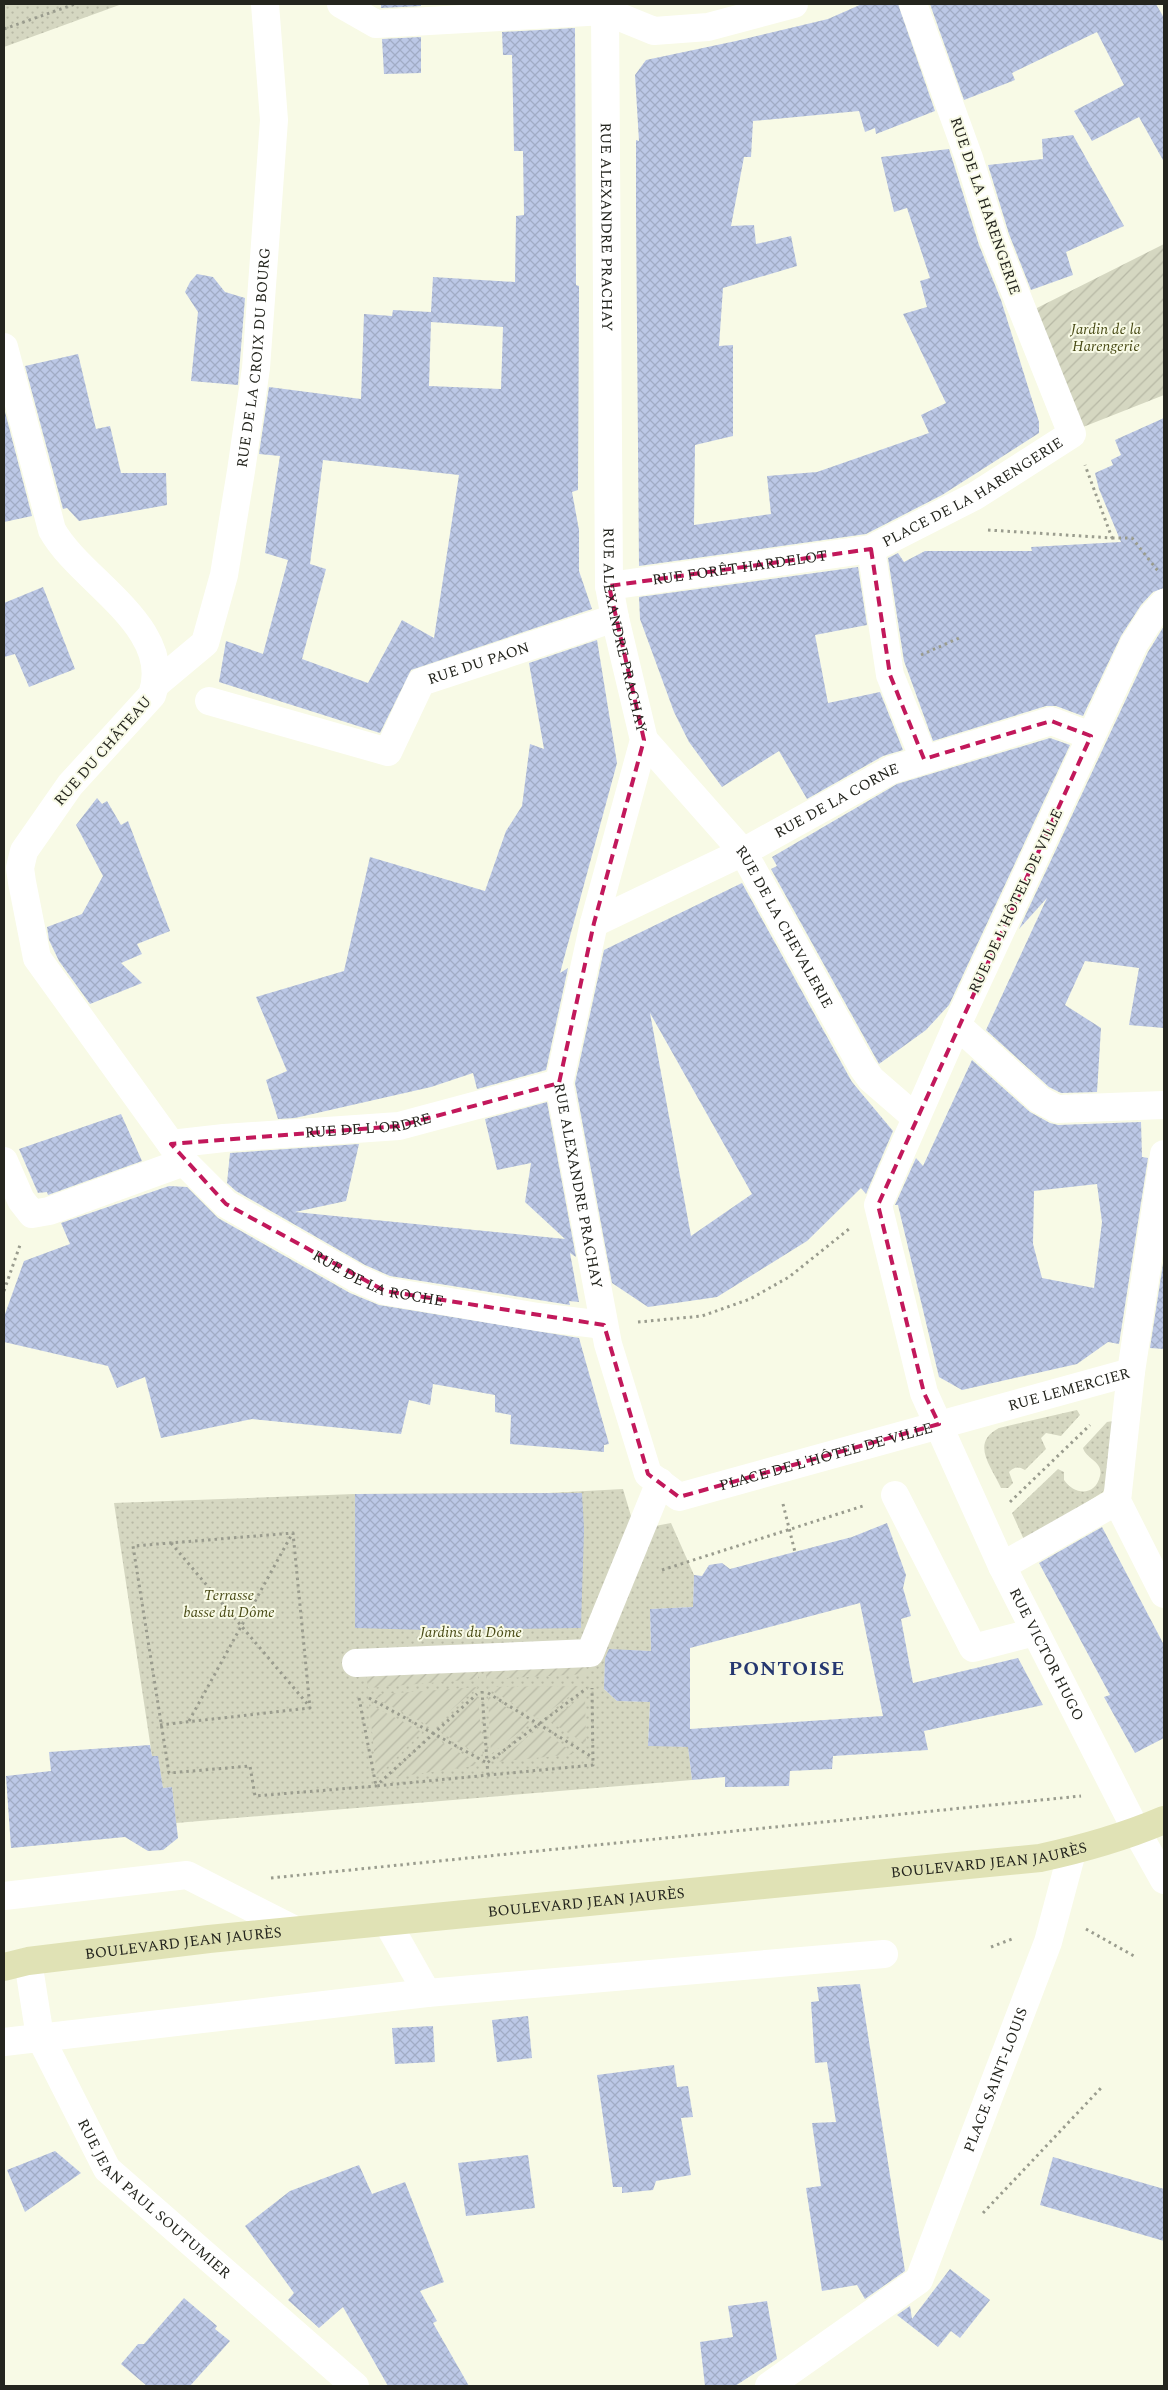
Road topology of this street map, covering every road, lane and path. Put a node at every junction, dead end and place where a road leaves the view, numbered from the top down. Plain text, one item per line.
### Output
1 (59, 4) edge
2 (75, 4) edge
3 (265, 4) edge
4 (341, 4) edge
5 (794, 4) edge
6 (913, 4) edge
7 (602, 7) edge
8 (61, 8) junction
9 (4, 29) edge
10 (4, 347) edge
11 (1072, 434) joint
12 (1087, 472) dead end
13 (985, 530) dead end
14 (1112, 538) junction
15 (871, 549) junction
16 (1159, 572) dead end
17 (609, 586) junction
18 (1164, 602) edge
19 (615, 618) junction
20 (156, 684) junction
21 (209, 702) dead end
22 (1091, 736) junction
23 (644, 740) junction
24 (924, 759) junction
25 (744, 852) junction
26 (594, 923) junction
27 (957, 1025) junction
28 (559, 1084) junction
29 (1164, 1105) edge
30 (916, 1118) junction
31 (177, 1153) junction
32 (1164, 1154) edge
33 (4, 1161) edge
34 (878, 1205) junction
35 (16, 1256) dead end
36 (4, 1291) edge
37 (604, 1325) junction
38 (1130, 1372) junction
39 (939, 1424) junction
40 (1090, 1425) dead end
41 (660, 1482) junction
42 (895, 1495) joint
43 (1117, 1500) junction
44 (782, 1501) dead end
45 (984, 1526) junction
46 (789, 1530) junction
47 (292, 1533) junction
48 (171, 1543) junction
49 (794, 1552) dead end
50 (1002, 1566) junction
51 (619, 1583) junction
52 (1164, 1594) edge
53 (242, 1626) junction
54 (1036, 1632) junction
55 (481, 1658) junction
56 (356, 1663) dead end
57 (482, 1689) junction
58 (310, 1708) junction
59 (189, 1722) junction
60 (160, 1724) junction
61 (540, 1724) junction
62 (432, 1732) junction
63 (592, 1757) junction
64 (487, 1763) junction
65 (488, 1775) junction
66 (376, 1786) junction
67 (1117, 1792) junction
68 (1164, 1820) edge
69 (1137, 1832) junction
70 (1164, 1838) edge
71 (1072, 1852) junction
72 (268, 1879) dead end
73 (1164, 1880) edge
74 (4, 1896) edge
75 (387, 1922) junction
76 (1081, 1927) dead end
77 (295, 1930) junction
78 (884, 1954) dead end
79 (1134, 1956) dead end
80 (16, 1964) edge
81 (427, 1993) junction
82 (40, 2038) junction
83 (4, 2042) edge
84 (1101, 2088) dead end
85 (1046, 2147) dead end
86 (356, 2386) edge
87 (769, 2386) edge

1 - 8 path
2 - 8 path
3 - 20 street, RUE DE LA CROIX DU BOURG
4 - 7 street
5 - 7 street
6 - 11 street, RUE DE LA HARENGERIE
7 - 17 street, RUE ALEXANDRE PRACHAY
8 - 9 path
10 - 20 street, RUE DU CHÂTEAU
11 - 15 street, PLACE DE LA HARENGERIE
12 - 14 path
13 - 14 path
14 - 16 path
15 - 17 street, RUE FORÊT HARDELOT
15 - 24 street
17 - 19 street, RUE ALEXANDRE PRACHAY
18 - 22 street, RUE DE L'HÔTEL DE VILLE
19 - 21 street, RUE DU PAON
19 - 23 street, RUE ALEXANDRE PRACHAY
20 - 31 street, RUE DU CHÂTEAU
22 - 24 street, RUE DE LA CORNE
22 - 27 street, RUE DE L'HÔTEL DE VILLE
23 - 25 street, RUE DE LA CHEVALERIE
23 - 26 street, RUE ALEXANDRE PRACHAY
24 - 25 street, RUE DE LA CORNE
25 - 26 street, RUE DE LA CORNE
25 - 30 street, RUE DE LA CHEVALERIE
26 - 28 street, RUE ALEXANDRE PRACHAY
27 - 29 street
27 - 30 street, RUE DE L'HÔTEL DE VILLE
28 - 31 street, RUE DE L'ORDRE
28 - 37 street, RUE ALEXANDRE PRACHAY
30 - 34 street, RUE DE L'HÔTEL DE VILLE
31 - 33 street
31 - 37 street, RUE DE LA ROCHE
32 - 38 street, RUE LEMERCIER
34 - 37 path
34 - 39 street, PLACE DE L'HÔTEL DE VILLE
35 - 36 path
37 - 41 street, PLACE DE L'HÔTEL DE VILLE
38 - 39 street, RUE LEMERCIER
38 - 43 street
39 - 41 street, PLACE DE L'HÔTEL DE VILLE
39 - 45 street, RUE VICTOR HUGO
40 - 45 path
41 - 51 street
42 - 46 path
42 - 54 street
43 - 50 street
43 - 52 street
44 - 46 path
45 - 50 street, RUE VICTOR HUGO
46 - 49 path
46 - 51 path
47 - 48 path
47 - 53 path
47 - 58 path
48 - 53 path
48 - 60 path
50 - 54 street, RUE VICTOR HUGO
51 - 55 street
53 - 58 path
53 - 59 path
54 - 67 street, RUE VICTOR HUGO
55 - 56 street
55 - 57 path
57 - 61 path
57 - 62 path
57 - 64 path
58 - 59 path
59 - 60 path
60 - 66 path
61 - 63 path
61 - 63 path
61 - 64 path
62 - 64 path
62 - 66 path
62 - 66 path
63 - 65 path
64 - 65 path
65 - 66 path
67 - 69 street, RUE VICTOR HUGO
67 - 72 path
68 - 69 main road, BOULEVARD JEAN JAURÈS
69 - 70 street
69 - 71 main road, BOULEVARD JEAN JAURÈS
69 - 73 street, RUE VICTOR HUGO
71 - 75 main road, BOULEVARD JEAN JAURÈS
71 - 87 street, PLACE SAINT-LOUIS
74 - 77 street
75 - 77 main road, BOULEVARD JEAN JAURÈS
75 - 81 street
76 - 79 path
77 - 80 main road, BOULEVARD JEAN JAURÈS
78 - 81 street
80 - 82 street, RUE JEAN PAUL SOUTUMIER
81 - 82 street
82 - 83 street
82 - 86 street, RUE JEAN PAUL SOUTUMIER
84 - 85 path

